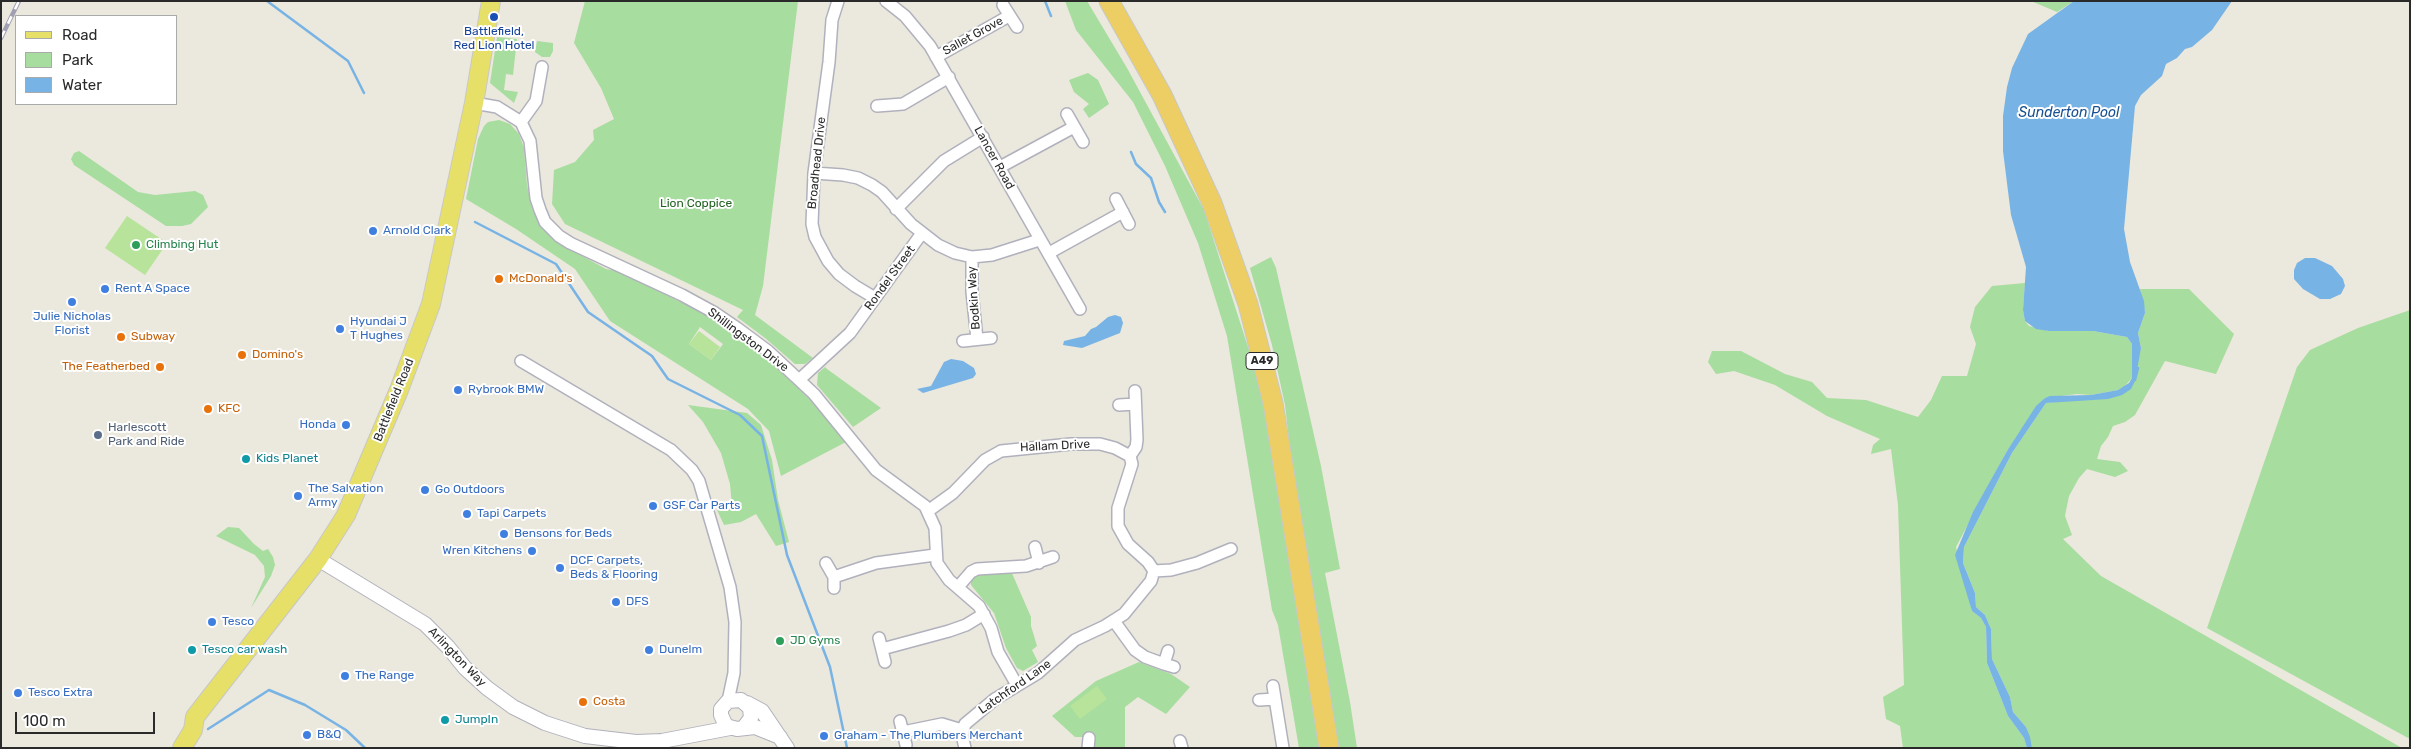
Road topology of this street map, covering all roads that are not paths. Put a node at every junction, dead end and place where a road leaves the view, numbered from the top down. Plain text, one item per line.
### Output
1 (491, 1) edge
2 (838, 1) edge
3 (886, 1) edge
4 (1109, 1) edge
5 (1003, 6) dead end
6 (1009, 16) junction
7 (1017, 27) dead end
8 (936, 57) junction
9 (542, 63) dead end
10 (949, 77) junction
11 (474, 103) junction
12 (877, 106) dead end
13 (1067, 114) dead end
14 (521, 122) junction
15 (1074, 127) junction
16 (983, 137) junction
17 (1083, 142) dead end
18 (1000, 167) junction
19 (814, 173) junction
20 (1116, 199) dead end
21 (896, 208) junction
22 (1123, 212) junction
23 (1130, 224) dead end
24 (922, 233) junction
25 (1039, 240) junction
26 (1049, 253) junction
27 (972, 257) junction
28 (875, 298) junction
29 (1080, 308) dead end
30 (991, 338) dead end
31 (977, 339) junction
32 (963, 341) dead end
33 (521, 361) dead end
34 (799, 380) junction
35 (1135, 392) dead end
36 (1135, 404) junction
37 (1119, 405) dead end
38 (1130, 456) junction
39 (928, 511) junction
40 (1035, 547) dead end
41 (1231, 549) dead end
42 (936, 555) junction
43 (1053, 557) dead end
44 (318, 558) junction
45 (826, 563) dead end
46 (1039, 563) junction
47 (1154, 571) junction
48 (958, 587) junction
49 (984, 614) junction
50 (1114, 621) junction
51 (1168, 651) dead end
52 (885, 662) dead end
53 (1017, 684) junction
54 (1273, 686) dead end
55 (1275, 699) junction
56 (1259, 700) dead end
57 (739, 701) junction
58 (721, 715) junction
59 (193, 721) junction
60 (744, 727) junction
61 (730, 728) junction
62 (962, 730) junction
63 (692, 736) junction
64 (784, 742) edge
65 (635, 745) edge
66 (906, 745) dead end
67 (168, 748) edge
68 (182, 748) edge
69 (965, 748) edge
70 (1283, 748) edge
71 (1329, 748) edge

1 - 11 main road, Battlefield Road
2 - 19 street, Broadhead Drive
3 - 8 street, Lancer Road
4 - 71 highway, A49
5 - 6 street
6 - 7 street
6 - 8 street, Sallet Grove
8 - 10 street, Lancer Road
9 - 14 street
10 - 12 street
10 - 16 street, Lancer Road
11 - 14 street
11 - 44 main road, Battlefield Road
13 - 15 street
14 - 34 street, Shillingston Drive
15 - 17 street
15 - 18 street
16 - 18 street, Lancer Road
16 - 21 street
18 - 25 street, Lancer Road
19 - 21 street
19 - 28 street, Broadhead Drive
20 - 22 street
21 - 24 street
22 - 23 street
22 - 26 street
24 - 27 street, Rondel Street
24 - 28 street, Rondel Street
25 - 26 street
25 - 27 street, Rondel Street
26 - 29 street
27 - 31 street, Bodkin Way
28 - 34 street, Rondel Street
30 - 31 street
31 - 32 street
33 - 57 street, Arlington Way
34 - 39 street, Shillingston Drive
35 - 36 street
36 - 37 street
36 - 38 street
38 - 39 street, Hallam Drive
38 - 47 street
39 - 42 street
40 - 46 street
41 - 47 street
42 - 45 street
42 - 48 street
43 - 46 street
44 - 59 main road, Battlefield Road
44 - 65 street, Arlington Way
46 - 48 street
47 - 50 street, Latchford Lane
48 - 49 street
49 - 52 street
49 - 53 street
50 - 51 street
50 - 53 street, Latchford Lane
53 - 62 street, Latchford Lane
54 - 55 street
55 - 56 street
55 - 70 street
57 - 58 street, Arlington Way
57 - 60 street, Arlington Way
57 - 64 street, Arlington Way
58 - 61 street
58 - 63 street, Arlington Way
59 - 67 main road, Battlefield Road
59 - 68 main road, Battlefield Road
60 - 61 street, Arlington Way
60 - 64 street, Arlington Way
61 - 63 street, Arlington Way
62 - 66 street
62 - 69 street
63 - 65 street, Arlington Way

